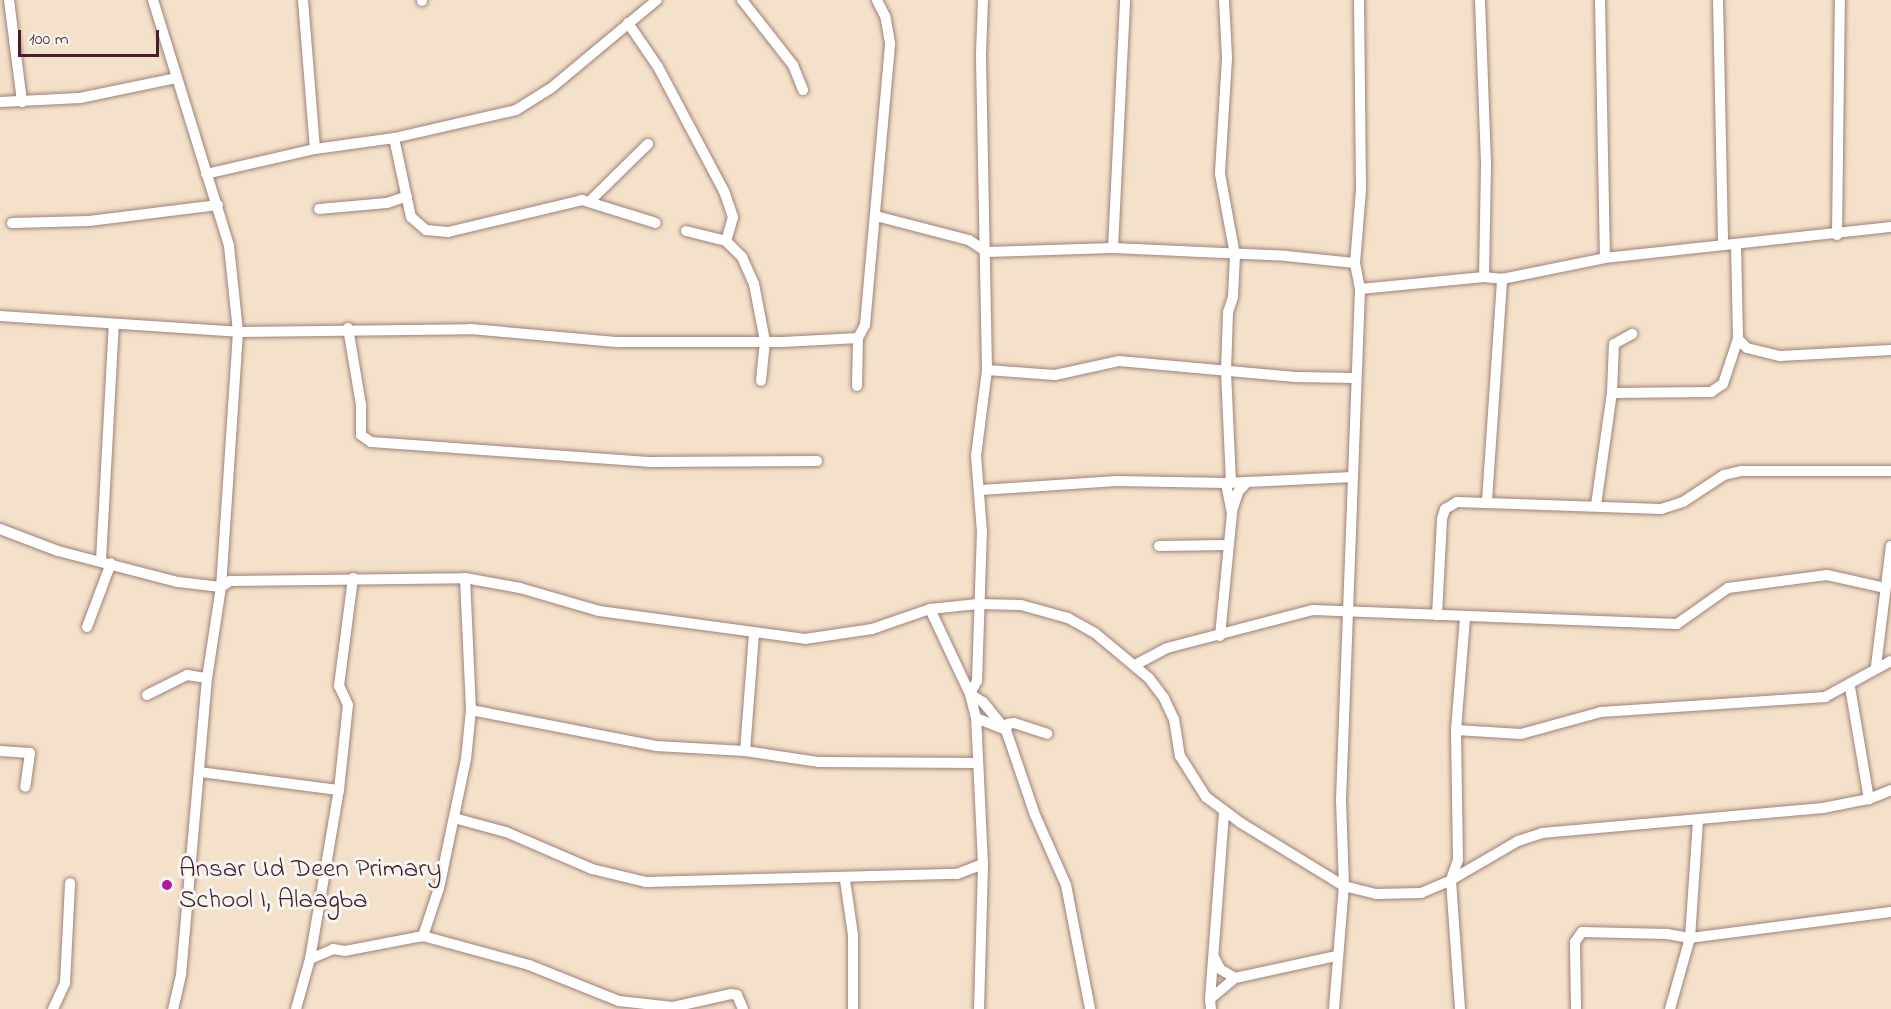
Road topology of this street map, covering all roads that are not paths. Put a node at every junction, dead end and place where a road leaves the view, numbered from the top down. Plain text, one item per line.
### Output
1 (9, 0) edge
2 (153, 0) edge
3 (303, 0) edge
4 (657, 0) edge
5 (742, 0) edge
6 (877, 0) edge
7 (983, 0) edge
8 (1125, 0) edge
9 (1224, 0) edge
10 (1359, 0) edge
11 (1480, 0) edge
12 (1600, 0) edge
13 (1718, 0) edge
14 (1840, 0) edge
15 (628, 23) junction
16 (177, 78) junction
17 (803, 90) dead end
18 (0, 102) edge
19 (22, 102) junction
20 (394, 138) junction
21 (648, 144) dead end
22 (315, 149) junction
23 (206, 174) junction
24 (407, 196) junction
25 (591, 200) junction
26 (218, 205) junction
27 (319, 209) dead end
28 (876, 216) junction
29 (656, 223) dead end
30 (12, 224) dead end
31 (1891, 227) edge
32 (686, 231) dead end
33 (1837, 235) junction
34 (726, 241) junction
35 (1723, 245) junction
36 (1736, 246) junction
37 (1113, 249) junction
38 (987, 252) junction
39 (1235, 255) junction
40 (1605, 258) junction
41 (1355, 263) junction
42 (1484, 277) junction
43 (1502, 279) junction
44 (1360, 289) junction
45 (0, 316) edge
46 (114, 324) junction
47 (348, 328) junction
48 (238, 332) junction
49 (1632, 334) dead end
50 (858, 338) junction
51 (1738, 339) junction
52 (765, 340) junction
53 (1891, 350) edge
54 (987, 370) junction
55 (1226, 372) junction
56 (1354, 378) junction
57 (761, 381) dead end
58 (857, 386) dead end
59 (1612, 393) junction
60 (817, 461) dead end
61 (1891, 471) edge
62 (1353, 477) junction
63 (1229, 483) junction
64 (1246, 483) junction
65 (981, 490) junction
66 (1487, 501) junction
67 (1596, 505) junction
68 (1232, 514) junction
69 (0, 529) edge
70 (1227, 545) junction
71 (1158, 546) dead end
72 (1891, 546) edge
73 (106, 562) junction
74 (353, 578) junction
75 (465, 579) junction
76 (221, 587) junction
77 (1885, 588) junction
78 (978, 604) junction
79 (930, 609) junction
80 (1348, 613) junction
81 (1437, 615) junction
82 (1465, 618) junction
83 (87, 627) dead end
84 (754, 634) junction
85 (1220, 636) junction
86 (1891, 661) edge
87 (1135, 665) junction
88 (1876, 666) junction
89 (207, 678) junction
90 (1850, 687) junction
91 (970, 694) junction
92 (147, 695) dead end
93 (471, 710) junction
94 (976, 718) junction
95 (1006, 730) junction
96 (1456, 730) junction
97 (1047, 734) dead end
98 (0, 751) edge
99 (745, 751) junction
100 (978, 763) junction
101 (200, 772) junction
102 (25, 787) dead end
103 (339, 790) junction
104 (1891, 790) edge
105 (1869, 799) junction
106 (1224, 811) junction
107 (454, 818) junction
108 (1698, 820) junction
109 (983, 864) junction
110 (845, 880) junction
111 (1451, 880) junction
112 (70, 883) dead end
113 (1344, 886) junction
114 (1891, 912) edge
115 (423, 936) junction
116 (1690, 938) junction
117 (1213, 954) junction
118 (1336, 956) junction
119 (310, 959) junction
120 (1235, 978) junction
121 (1211, 1004) edge
122 (53, 1009) edge
123 (173, 1009) edge
124 (296, 1009) edge
125 (743, 1009) edge
126 (853, 1009) edge
127 (979, 1009) edge
128 (1090, 1009) edge
129 (1334, 1009) edge
130 (1460, 1009) edge
131 (1576, 1009) edge
132 (1670, 1009) edge

1 - 19 street
2 - 16 street
3 - 22 street
4 - 15 street
5 - 17 street
6 - 28 street
7 - 38 street
8 - 37 street
9 - 39 street
10 - 41 street
11 - 42 street
12 - 40 street
13 - 35 street
14 - 33 street
15 - 20 street
15 - 34 street
16 - 19 street
16 - 23 street
18 - 19 street
20 - 22 street
20 - 24 street
21 - 25 street
22 - 23 street
23 - 26 street
24 - 25 street
24 - 27 street
25 - 29 street
26 - 30 street
26 - 48 street
28 - 38 street
28 - 50 street
31 - 33 street
32 - 34 street
33 - 36 street
34 - 52 street
35 - 36 street
35 - 40 street
36 - 51 street
37 - 38 street
37 - 39 street
38 - 54 street
39 - 41 street
39 - 55 street
40 - 43 street
41 - 44 street
42 - 43 street
42 - 44 street
43 - 66 street
44 - 56 street
45 - 46 street
46 - 48 street
46 - 73 street
47 - 48 street
47 - 52 street
47 - 60 street
48 - 76 street
49 - 59 street
50 - 52 street
50 - 58 street
51 - 53 street
51 - 59 street
52 - 57 street
54 - 55 street
54 - 65 street
55 - 56 street
55 - 63 street
56 - 62 street
59 - 67 street
61 - 67 street
62 - 64 street
62 - 80 street
63 - 64 street
63 - 65 street
63 - 68 street
64 - 68 street
65 - 78 street
66 - 67 street
66 - 81 street
68 - 70 street
69 - 73 street
70 - 71 street
70 - 85 street
72 - 77 street
73 - 76 street
73 - 83 street
74 - 75 street
74 - 76 street
74 - 103 street
75 - 84 street
75 - 93 street
76 - 89 street
77 - 82 street
77 - 88 street
78 - 79 street
78 - 87 street
78 - 91 street
79 - 84 street
79 - 91 street
80 - 81 street
80 - 85 street
80 - 113 street
81 - 82 street
82 - 96 street
84 - 99 street
85 - 87 street
86 - 88 street
87 - 106 street
88 - 90 street
89 - 92 street
89 - 101 street
90 - 96 street
90 - 105 street
91 - 94 street
91 - 95 street
93 - 99 street
93 - 107 street
94 - 95 street
94 - 100 street
95 - 97 street
95 - 128 street
96 - 111 street
98 - 102 street
99 - 100 street
100 - 109 street
101 - 103 street
101 - 123 street
103 - 119 street
104 - 105 street
105 - 108 street
106 - 113 street
106 - 117 street
107 - 110 street
107 - 115 street
108 - 111 street
108 - 116 street
109 - 110 street
109 - 127 street
110 - 126 street
111 - 113 street
111 - 130 street
112 - 122 street
113 - 118 street
114 - 116 street
115 - 119 street
115 - 125 street
116 - 131 street
116 - 132 street
117 - 120 street
117 - 121 street
118 - 120 street
118 - 129 street
119 - 124 street
120 - 121 street

